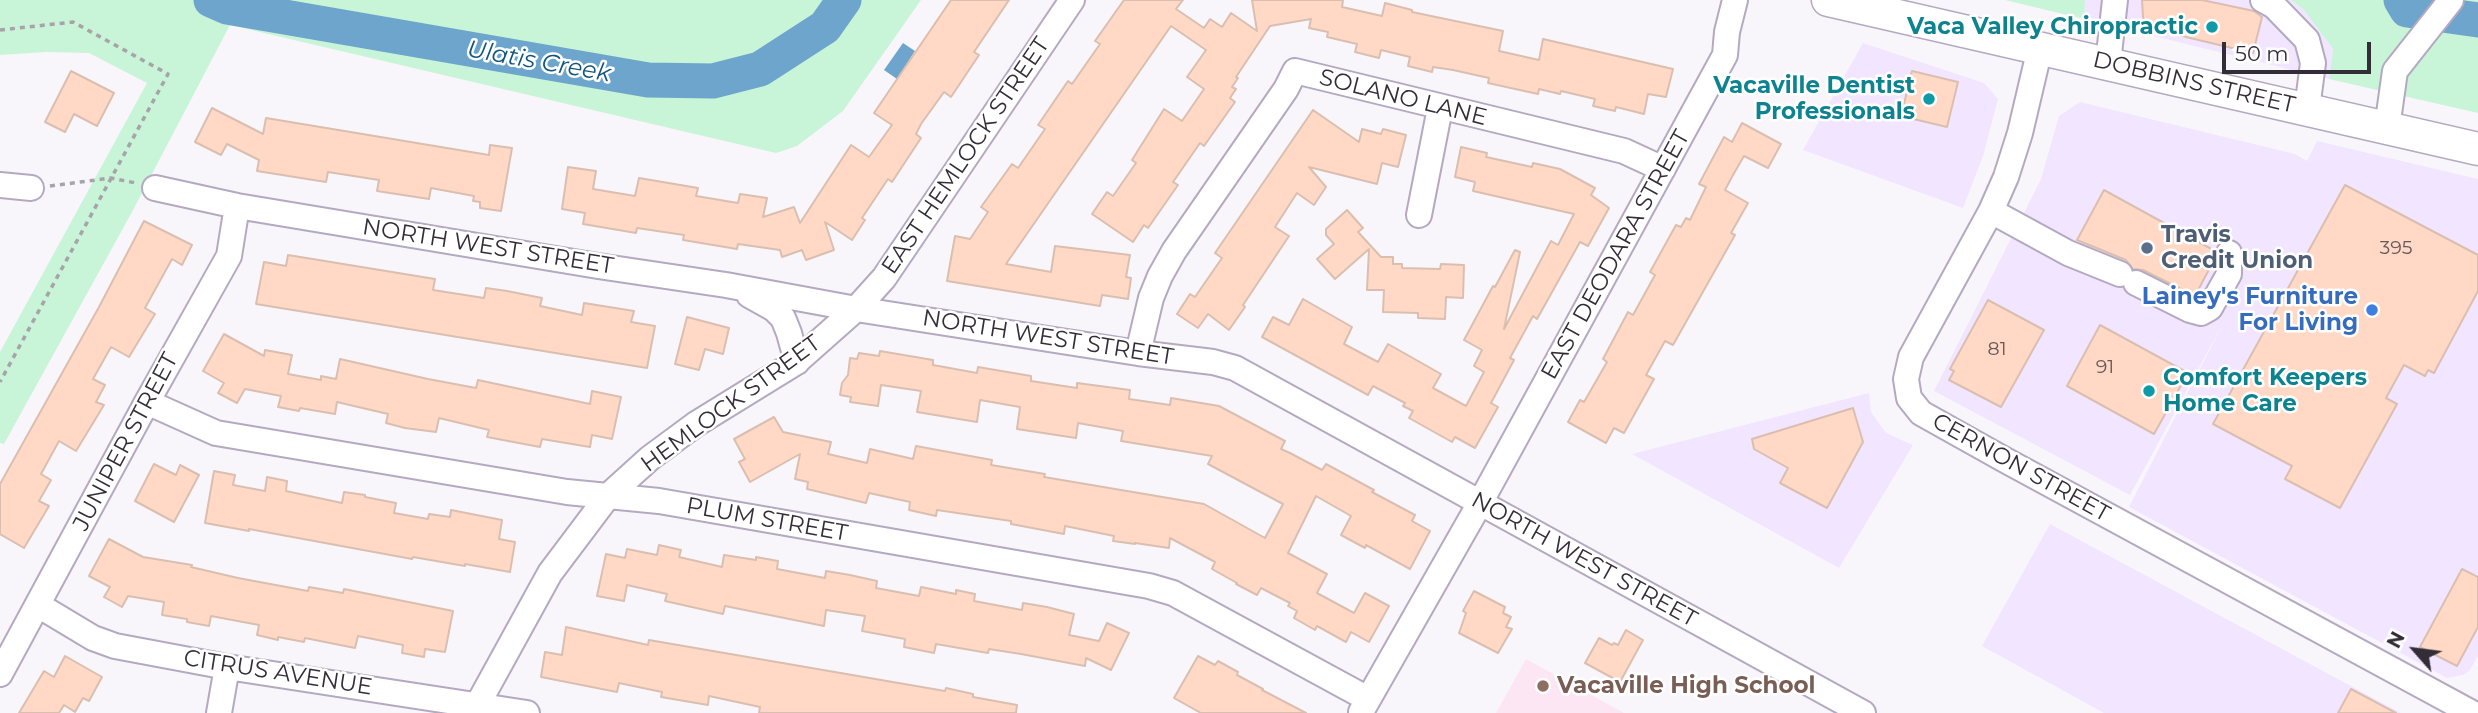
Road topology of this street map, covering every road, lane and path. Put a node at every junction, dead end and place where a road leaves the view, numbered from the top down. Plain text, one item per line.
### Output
1 (1072, 0) edge
2 (1735, 0) edge
3 (1828, 0) edge
4 (2115, 0) edge
5 (2263, 0) edge
6 (2451, 0) edge
7 (0, 30) edge
8 (2040, 48) junction
9 (2108, 63) junction
10 (1440, 108) junction
11 (2307, 109) junction
12 (2387, 128) junction
13 (2478, 149) edge
14 (1663, 169) junction
15 (111, 177) junction
16 (0, 185) edge
17 (31, 188) joint
18 (155, 188) dead end
19 (237, 206) junction
20 (1991, 211) junction
21 (1419, 215) dead end
22 (2229, 253) dead end
23 (726, 285) junction
24 (856, 309) junction
25 (1138, 354) junction
26 (797, 362) junction
27 (0, 382) edge
28 (147, 402) junction
29 (608, 496) junction
30 (1480, 503) junction
31 (38, 605) junction
32 (227, 667) junction
33 (0, 674) edge
34 (1364, 706) edge
35 (476, 708) edge
36 (219, 713) edge
37 (527, 713) edge
38 (1863, 713) edge
39 (2472, 713) edge

1 - 24 street, EAST HEMLOCK STREET
2 - 14 street, EAST DEODARA STREET
3 - 8 main road, DOBBINS STREET
4 - 9 street
5 - 11 street
6 - 12 street
7 - 15 path
8 - 9 main road, DOBBINS STREET
8 - 20 street, CERNON STREET
9 - 11 main road, DOBBINS STREET
10 - 14 street, SOLANO LANE
10 - 21 street
10 - 25 street, SOLANO LANE
11 - 12 main road, DOBBINS STREET
12 - 13 main road, DOBBINS STREET
14 - 30 street, EAST DEODARA STREET
15 - 17 path
15 - 27 path
16 - 17 street
18 - 19 street, NORTH WEST STREET
19 - 23 street, NORTH WEST STREET
19 - 28 street, JUNIPER STREET
20 - 22 street
20 - 39 street, CERNON STREET
23 - 24 street, NORTH WEST STREET
23 - 26 street
24 - 25 street, NORTH WEST STREET
24 - 26 street, HEMLOCK STREET
25 - 30 street, NORTH WEST STREET
26 - 29 street, HEMLOCK STREET
28 - 29 street, PLUM STREET
28 - 31 street, JUNIPER STREET
29 - 34 street, PLUM STREET
29 - 35 street, HEMLOCK STREET
30 - 34 street, EAST DEODARA STREET
30 - 38 street, NORTH WEST STREET
31 - 32 street, CITRUS AVENUE
31 - 33 street, JUNIPER STREET
32 - 35 street, CITRUS AVENUE
32 - 36 street
35 - 37 street, CITRUS AVENUE

